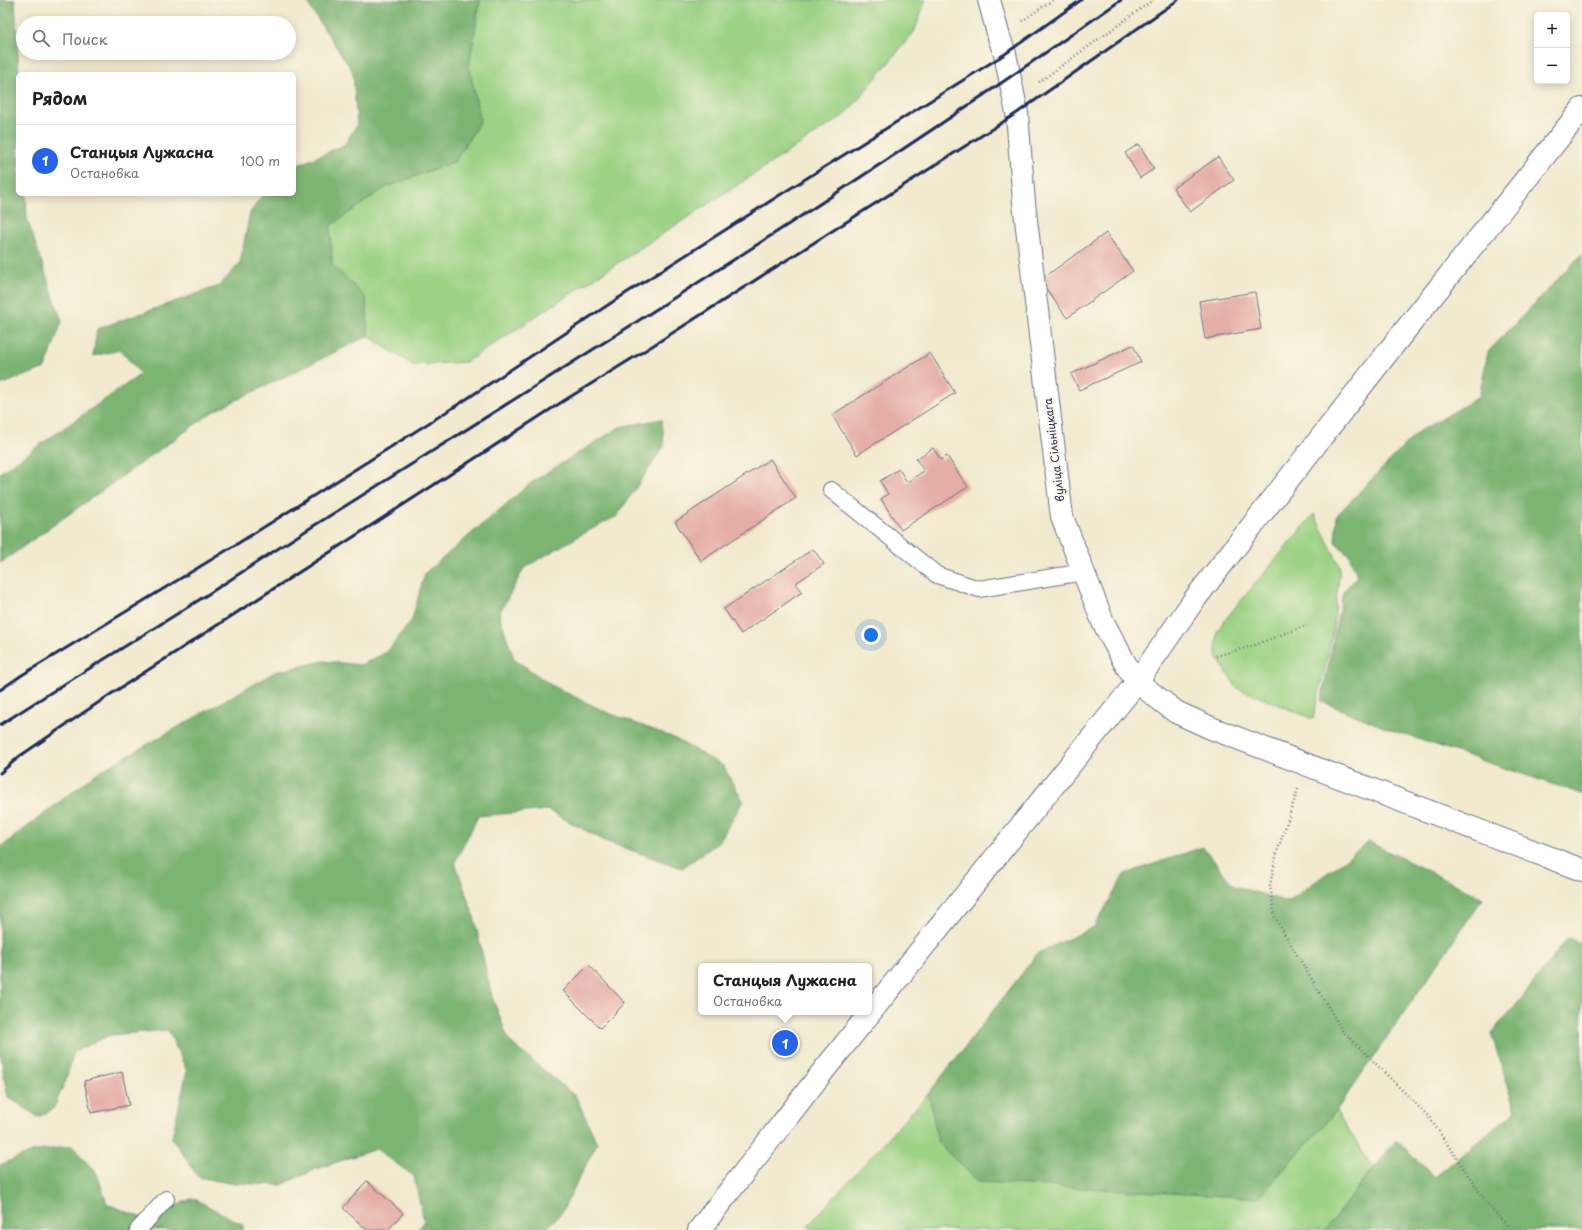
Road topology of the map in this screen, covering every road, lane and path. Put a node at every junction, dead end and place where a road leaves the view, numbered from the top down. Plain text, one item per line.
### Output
1 (989, 0) edge
2 (1053, 0) edge
3 (1153, 0) edge
4 (999, 37) junction
5 (1039, 82) dead end
6 (1582, 109) edge
7 (831, 490) dead end
8 (1084, 572) junction
9 (1307, 625) dead end
10 (1216, 656) dead end
11 (1137, 682) junction
12 (1306, 764) junction
13 (1582, 870) edge
14 (872, 1010) edge
15 (868, 1015) edge
16 (166, 1199) dead end
17 (138, 1230) edge
18 (699, 1230) edge
19 (1511, 1230) edge

1 - 4 main road, вуліца Сільніцкага
2 - 4 path
3 - 5 path
4 - 8 main road, вуліца Сільніцкага
6 - 11 main road
7 - 8 lane
8 - 11 main road, вуліца Сільніцкага
9 - 10 path
11 - 12 main road, вуліца Сільніцкага
11 - 14 main road
12 - 13 main road, вуліца Сільніцкага
12 - 19 path
15 - 18 main road
16 - 17 lane

